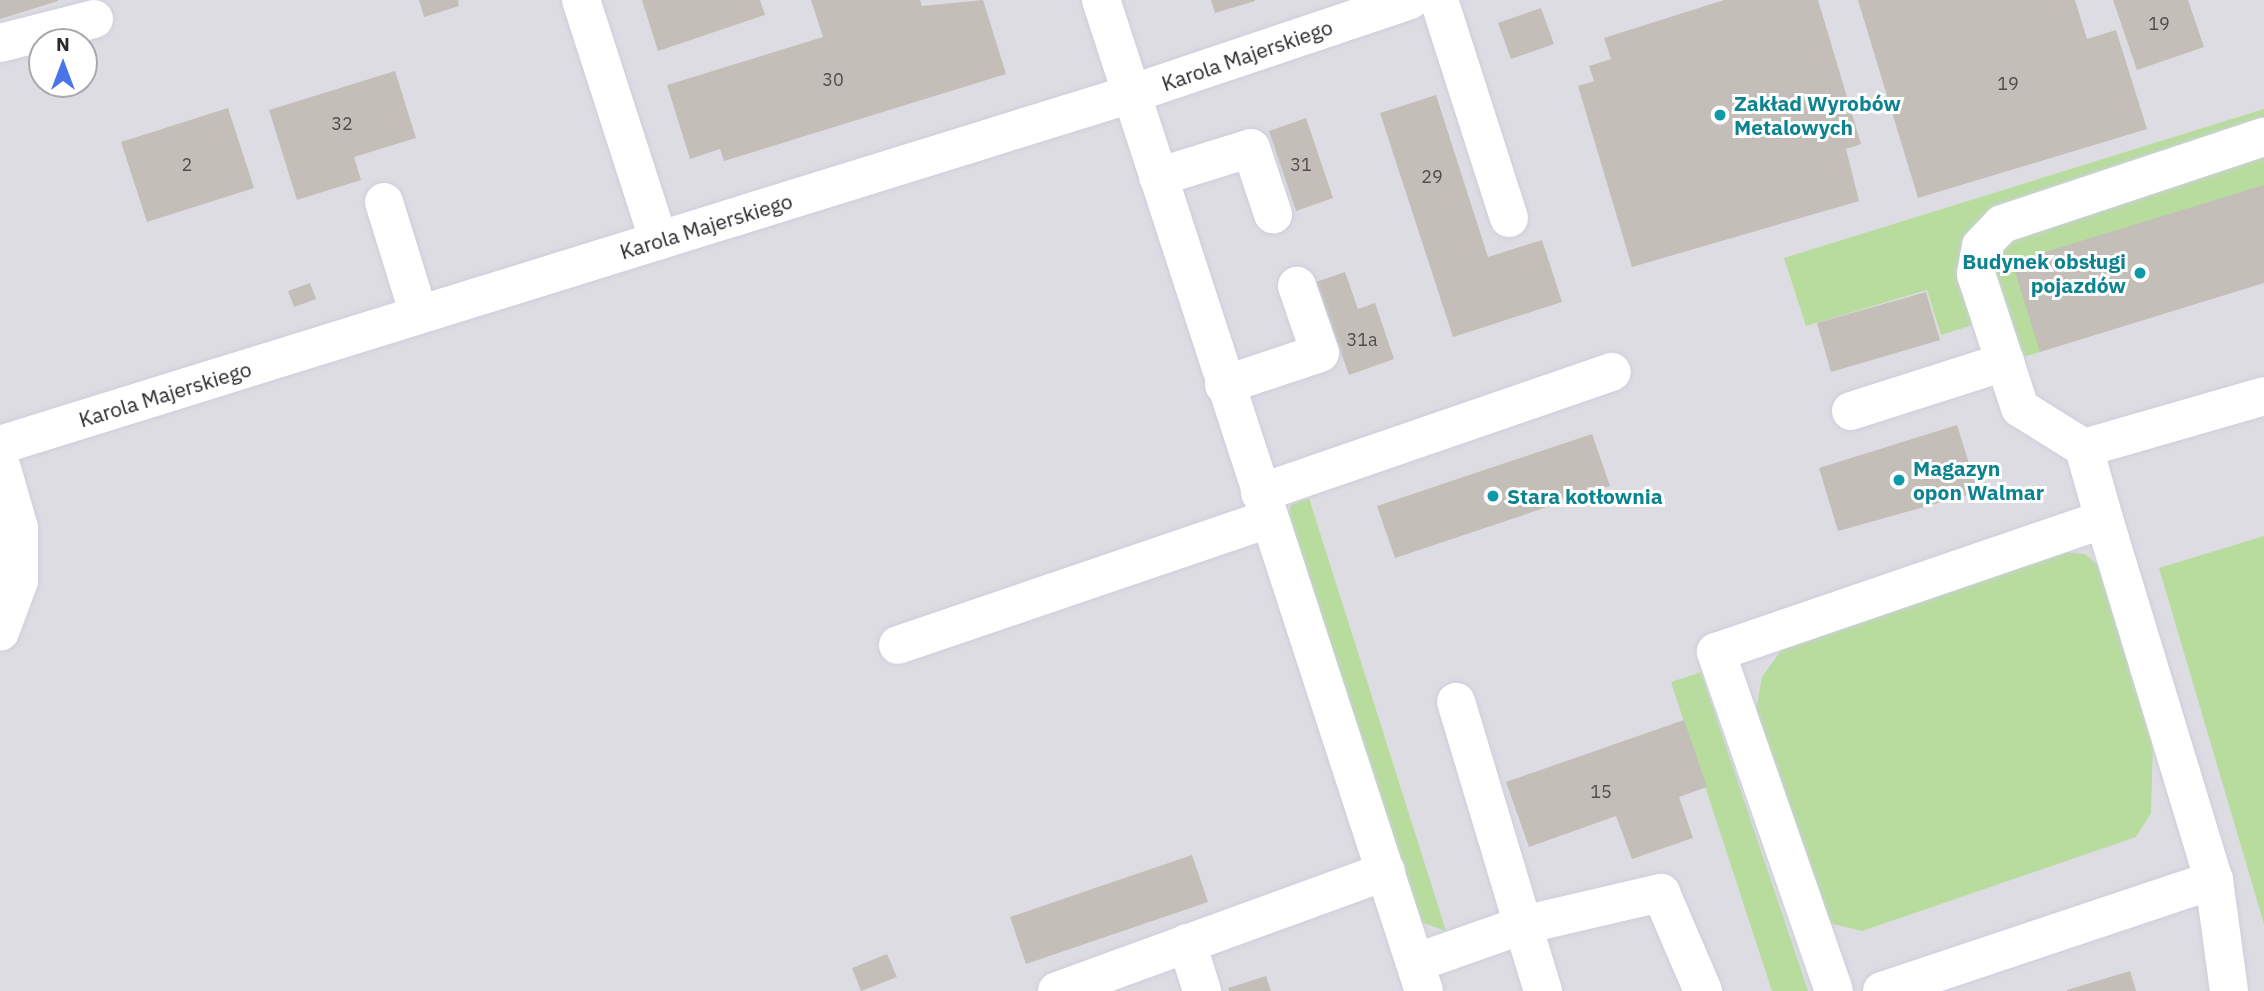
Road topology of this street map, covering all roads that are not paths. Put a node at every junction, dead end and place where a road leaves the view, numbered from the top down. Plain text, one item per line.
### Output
1 (581, 0) edge
2 (1101, 0) edge
3 (1440, 0) edge
4 (1402, 1) edge
5 (94, 19) dead end
6 (0, 43) edge
7 (1131, 94) junction
8 (2264, 137) edge
9 (1158, 177) junction
10 (384, 202) dead end
11 (1273, 214) dead end
12 (1508, 218) dead end
13 (659, 241) junction
14 (1297, 286) dead end
15 (419, 315) junction
16 (2005, 362) junction
17 (1612, 372) dead end
18 (1224, 385) junction
19 (2264, 396) edge
20 (1851, 411) dead end
21 (0, 445) edge
22 (2084, 448) junction
23 (0, 462) edge
24 (1265, 506) junction
25 (2104, 519) junction
26 (0, 632) edge
27 (898, 645) dead end
28 (1456, 702) dead end
29 (1386, 871) junction
30 (2214, 880) junction
31 (1523, 925) junction
32 (1187, 943) junction
33 (1420, 977) edge
34 (1057, 991) edge
35 (1202, 991) edge
36 (1543, 991) edge
37 (1703, 991) edge
38 (1834, 991) edge
39 (1882, 991) edge
40 (2229, 991) edge

1 - 13 street
2 - 7 street
3 - 12 street
4 - 7 street, Karola Majerskiego
5 - 6 street
7 - 9 street
7 - 13 street, Karola Majerskiego
8 - 16 street
9 - 11 street
9 - 18 street
10 - 15 street
13 - 15 street, Karola Majerskiego
14 - 18 street
15 - 21 street, Karola Majerskiego
16 - 20 street
16 - 22 street
17 - 24 street
18 - 24 street
19 - 22 street
22 - 25 street
23 - 26 street
24 - 27 street
24 - 29 street
25 - 30 street
25 - 38 street
28 - 31 street
29 - 32 street
29 - 33 street
30 - 39 street
30 - 40 street
31 - 33 street
31 - 36 street
31 - 37 street
32 - 34 street
32 - 35 street

